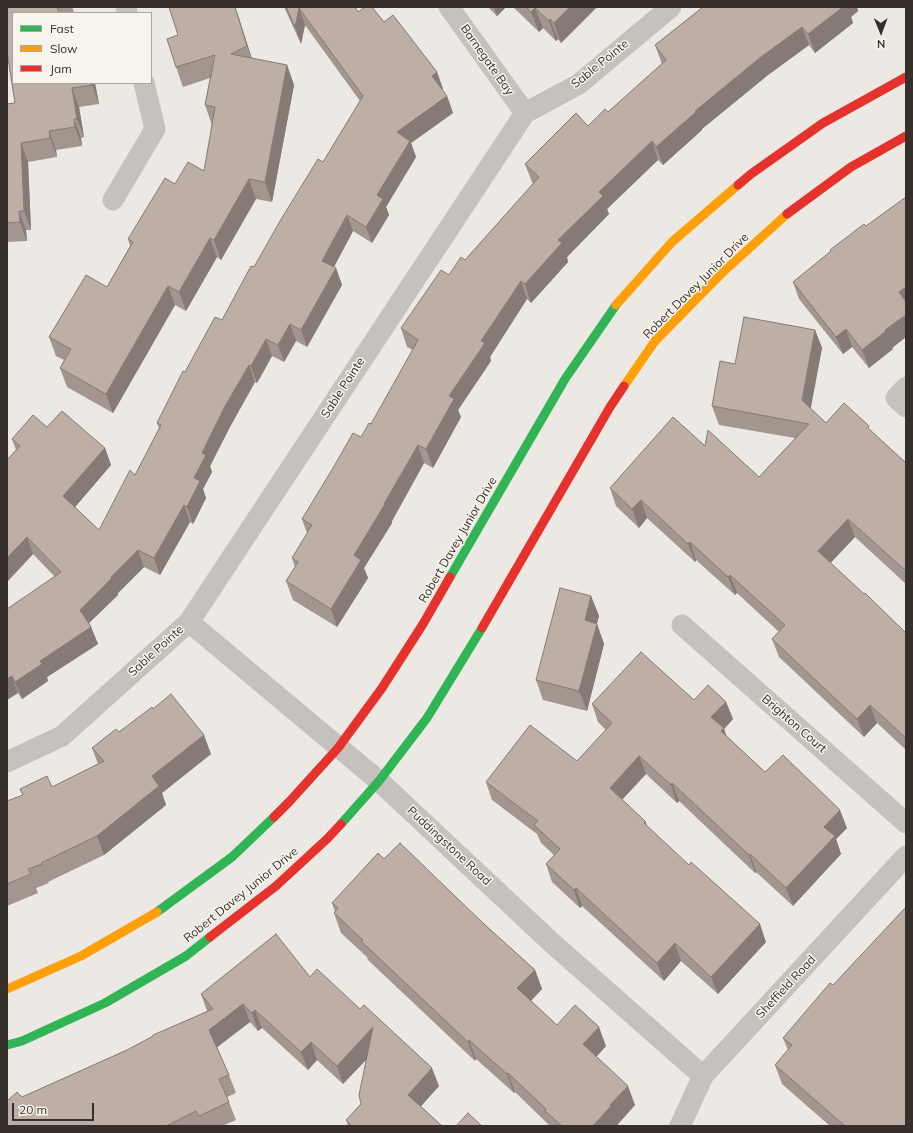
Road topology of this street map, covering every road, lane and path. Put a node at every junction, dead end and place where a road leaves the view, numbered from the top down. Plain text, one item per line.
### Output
1 (449, 7) edge
2 (671, 7) edge
3 (906, 77) edge
4 (144, 84) edge
5 (525, 113) junction
6 (906, 136) edge
7 (113, 200) dead end
8 (906, 387) edge
9 (906, 407) edge
10 (189, 622) junction
11 (682, 625) dead end
12 (338, 748) junction
13 (7, 762) edge
14 (379, 781) junction
15 (906, 823) edge
16 (906, 856) edge
17 (7, 989) edge
18 (7, 1045) edge
19 (703, 1076) junction
20 (680, 1126) edge

1 - 5 street, Barnegate Bay
2 - 5 street, Sable Pointe
3 - 12 main road, Robert Davey Junior Drive
4 - 7 street
5 - 10 street, Sable Pointe
6 - 14 main road, Robert Davey Junior Drive
8 - 9 street
10 - 12 street, Puddingstone Road
10 - 13 street, Sable Pointe
11 - 15 street, Brighton Court
12 - 14 street, Puddingstone Road
12 - 17 main road, Robert Davey Junior Drive
14 - 18 main road, Robert Davey Junior Drive
14 - 19 street, Puddingstone Road
16 - 19 street, Sheffield Road
19 - 20 street, Sheffield Road

